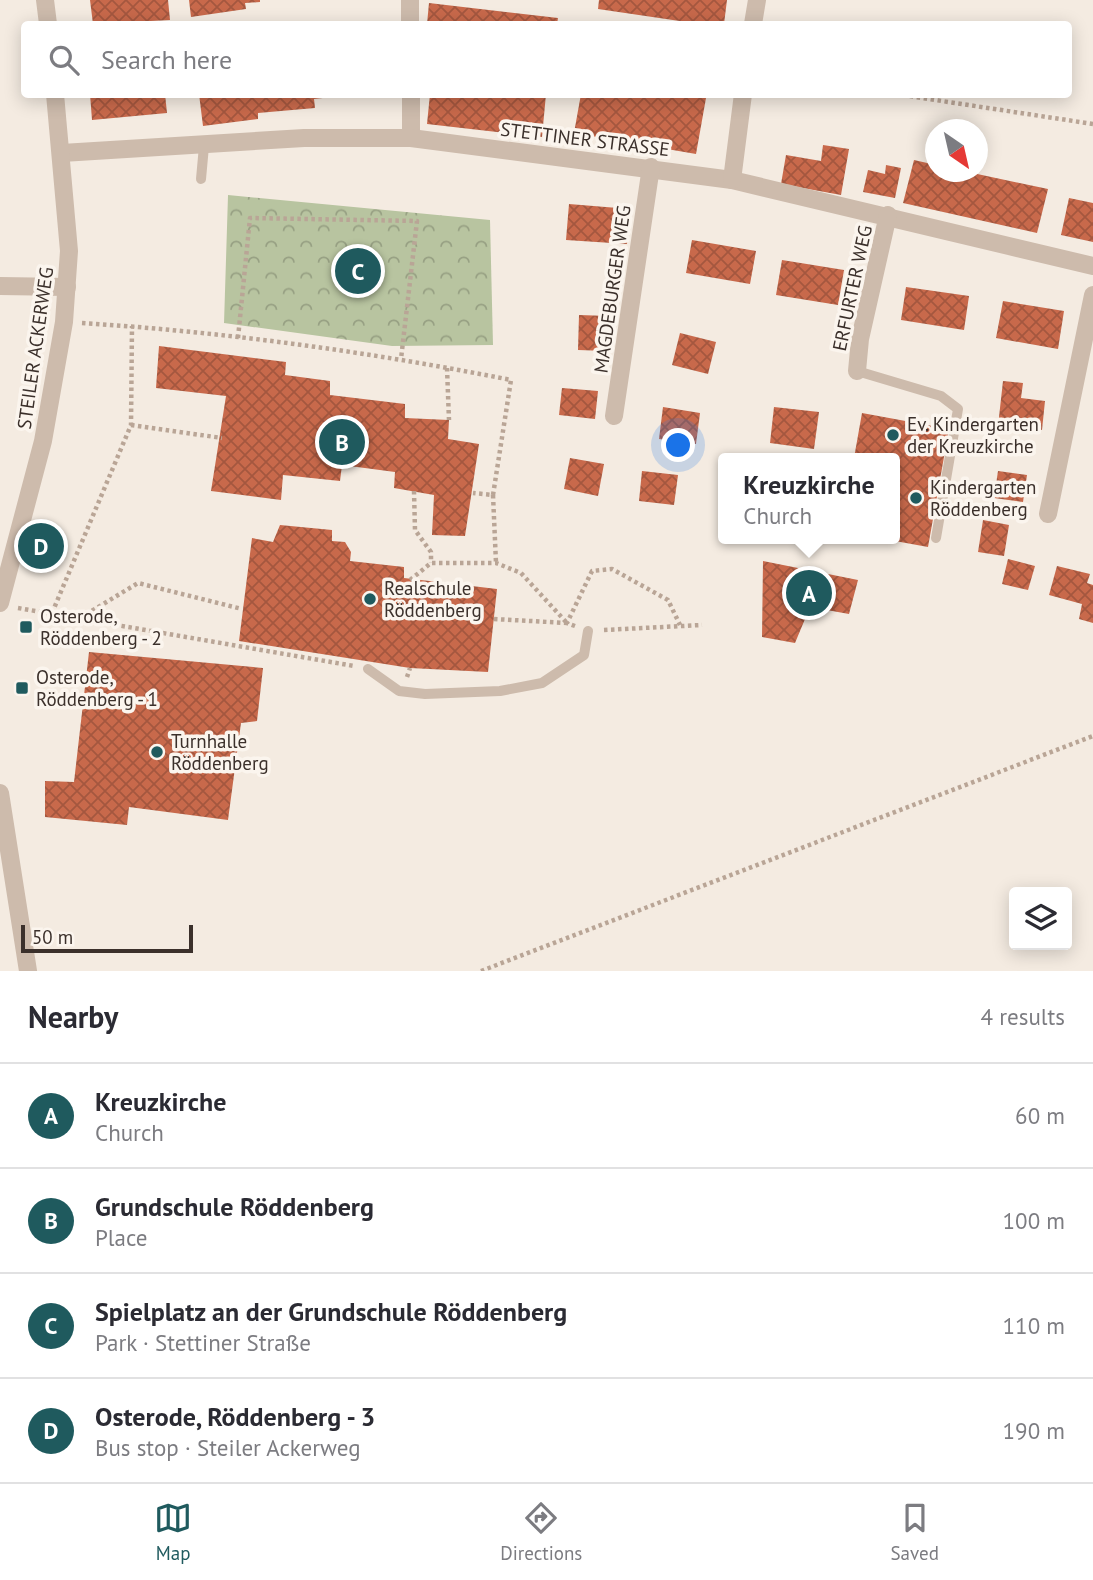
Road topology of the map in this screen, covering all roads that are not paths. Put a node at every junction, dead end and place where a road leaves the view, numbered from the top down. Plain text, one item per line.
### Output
1 (46, 0) edge
2 (410, 0) edge
3 (757, 0) edge
4 (48, 21) edge
5 (410, 21) edge
6 (754, 21) edge
7 (55, 98) edge
8 (411, 98) edge
9 (742, 98) edge
10 (411, 138) junction
11 (204, 146) junction
12 (62, 153) junction
13 (651, 167) junction
14 (201, 179) dead end
15 (732, 180) junction
16 (888, 215) junction
17 (1093, 266) edge
18 (0, 286) edge
19 (67, 287) junction
20 (1093, 295) edge
21 (857, 370) joint
22 (614, 416) dead end
23 (1048, 514) dead end
24 (936, 538) dead end
25 (2, 582) edge
26 (6, 605) edge
27 (588, 631) road end
28 (368, 669) road end
29 (1, 805) edge
30 (28, 971) edge

1 - 4 street
2 - 5 street
3 - 6 street
7 - 12 street, STEILER ACKERWEG
8 - 10 street
9 - 15 street
10 - 11 street, STETTINER STRASSE
10 - 13 street, STETTINER STRASSE
11 - 12 street, STETTINER STRASSE
11 - 14 lane
12 - 19 street, STEILER ACKERWEG
13 - 15 street, STETTINER STRASSE
13 - 22 street, MAGDEBURGER WEG
15 - 16 street, STETTINER STRASSE
16 - 17 street, STETTINER STRASSE
16 - 21 street, ERFURTER WEG
18 - 19 street
19 - 25 street, STEILER ACKERWEG
20 - 23 street
21 - 24 lane
25 - 26 street, STEILER ACKERWEG
27 - 28 lane
29 - 30 street

